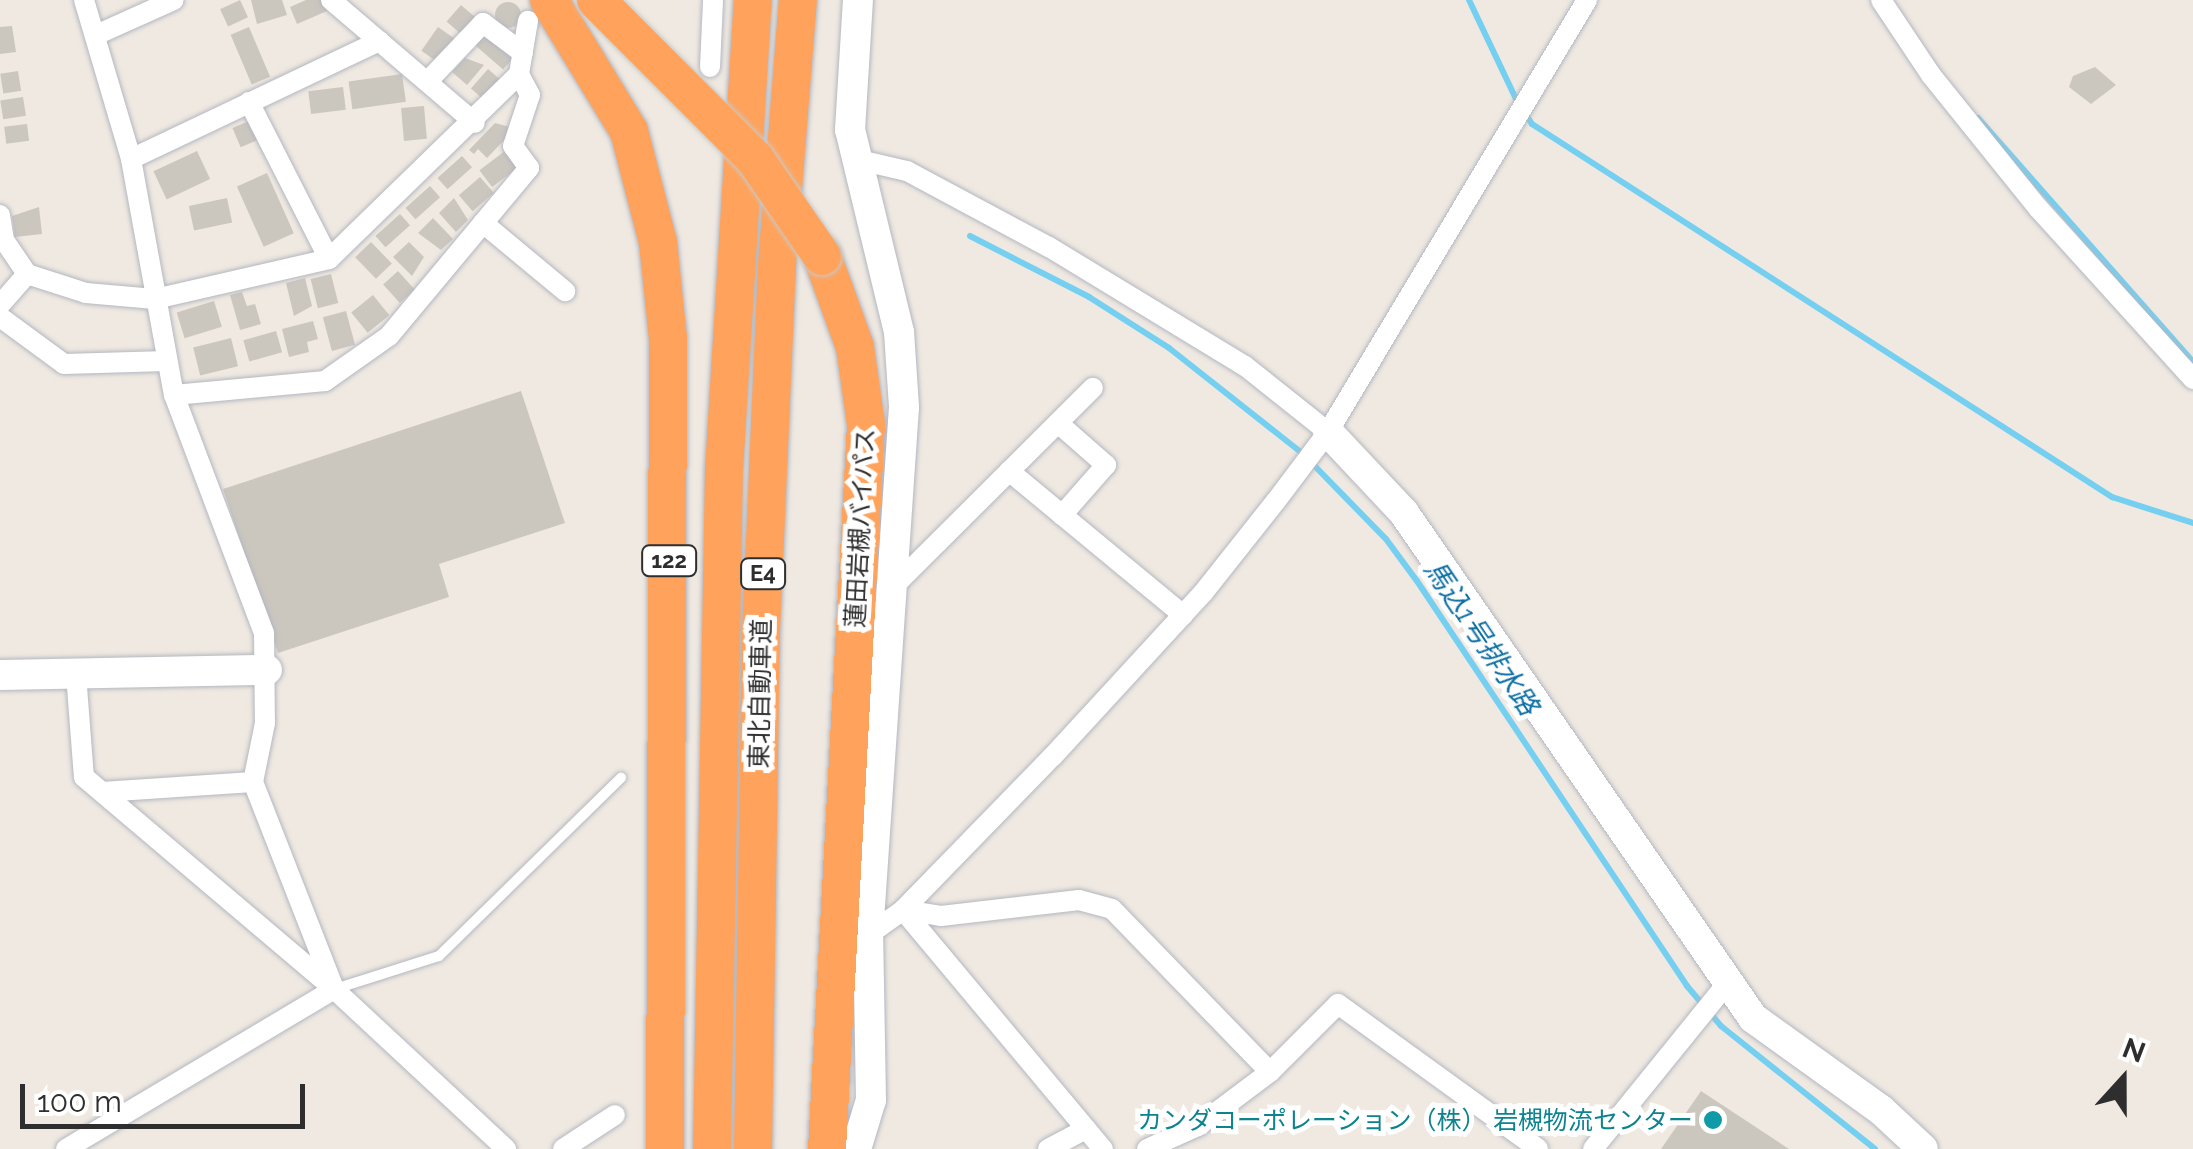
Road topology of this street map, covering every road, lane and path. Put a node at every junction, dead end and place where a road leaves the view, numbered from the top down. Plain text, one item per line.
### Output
1 (84, 0) edge
2 (174, 0) edge
3 (331, 0) edge
4 (596, 0) edge
5 (714, 0) edge
6 (754, 0) edge
7 (798, 0) edge
8 (858, 0) edge
9 (1587, 0) edge
10 (1881, 0) edge
11 (539, 11) edge
12 (96, 35) junction
13 (379, 41) junction
14 (521, 63) junction
15 (710, 68) dead end
16 (428, 82) junction
17 (249, 102) junction
18 (475, 123) junction
19 (130, 158) junction
20 (855, 159) junction
21 (0, 215) edge
22 (483, 223) junction
23 (329, 259) junction
24 (27, 274) junction
25 (565, 291) dead end
26 (155, 299) junction
27 (0, 305) edge
28 (0, 318) edge
29 (167, 362) junction
30 (2193, 379) edge
31 (1092, 388) dead end
32 (174, 396) junction
33 (1058, 423) junction
34 (1328, 432) junction
35 (1009, 471) junction
36 (1062, 515) junction
37 (889, 590) junction
38 (1182, 615) junction
39 (266, 670) junction
40 (76, 674) junction
41 (0, 675) edge
42 (622, 778) dead end
43 (253, 782) junction
44 (102, 792) junction
45 (903, 910) junction
46 (868, 935) junction
47 (1729, 981) junction
48 (334, 989) junction
49 (1270, 1072) junction
50 (615, 1114) dead end
51 (1086, 1129) junction
52 (66, 1149) edge
53 (506, 1149) edge
54 (563, 1149) edge
55 (664, 1149) edge
56 (712, 1149) edge
57 (753, 1149) edge
58 (827, 1149) edge
59 (856, 1149) edge
60 (1048, 1149) edge
61 (1103, 1149) edge
62 (1147, 1149) edge
63 (1538, 1149) edge
64 (1594, 1149) edge
65 (1922, 1149) edge

1 - 12 street
2 - 12 street
3 - 13 street
4 - 58 highway, 蓮田岩槻バイパス, bridge
5 - 15 street
6 - 56 highway, 東北自動車道 / E4
7 - 57 highway, 東北自動車道 / E4
8 - 20 street
9 - 34 street
10 - 30 street
11 - 14 street
11 - 55 highway, 122
12 - 19 street
13 - 16 street
13 - 17 street
14 - 16 street
14 - 18 street
14 - 22 street
16 - 18 street
17 - 19 street
17 - 23 street
18 - 23 street
19 - 26 street
20 - 34 street
20 - 37 street
21 - 24 street
22 - 25 street
22 - 32 street
23 - 26 street
24 - 26 street
24 - 27 street
26 - 29 street
28 - 29 street
29 - 32 street
31 - 33 street
32 - 39 street
33 - 35 street
33 - 36 street
34 - 38 street
34 - 47 street
35 - 36 street
35 - 37 street
36 - 38 street
37 - 46 street
38 - 45 street
39 - 40 street
39 - 43 street
40 - 41 street
40 - 44 street
42 - 48 lane
43 - 44 street
43 - 48 street
44 - 48 street
45 - 46 street
45 - 49 street
45 - 51 street
46 - 59 street
47 - 64 street
47 - 65 street
48 - 52 street
48 - 53 street
49 - 62 street
49 - 63 street
50 - 54 street
51 - 60 street
51 - 61 street

